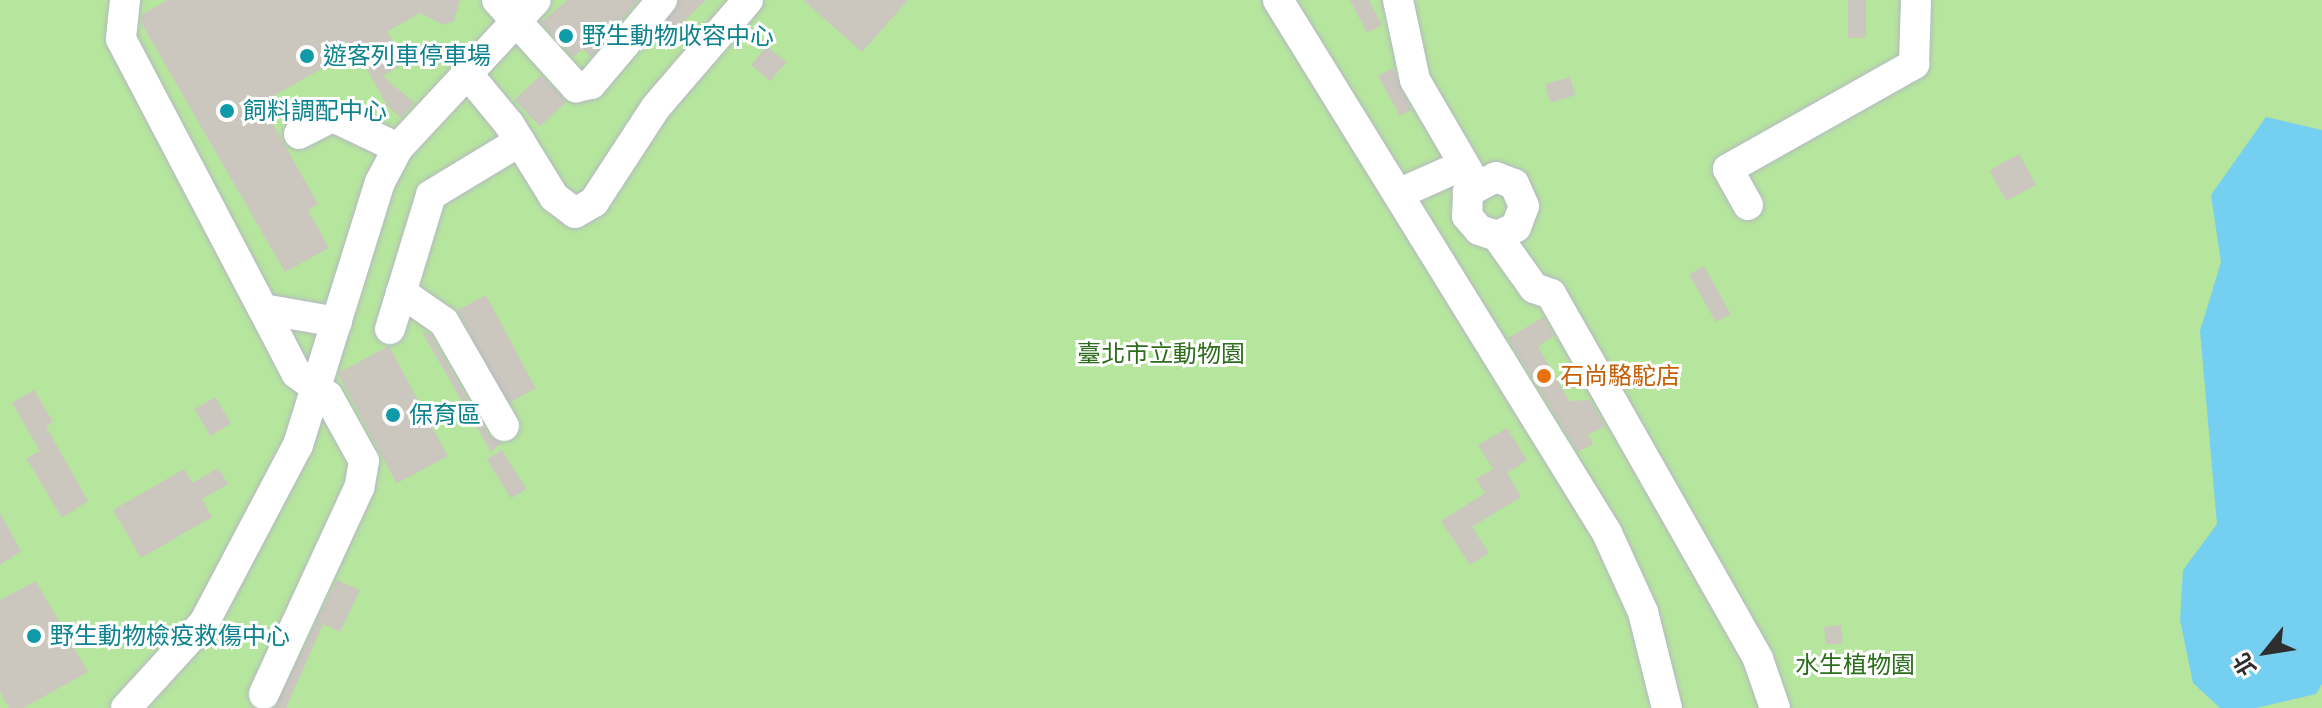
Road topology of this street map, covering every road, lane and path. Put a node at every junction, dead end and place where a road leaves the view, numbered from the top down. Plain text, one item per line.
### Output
1 (125, 0) edge
2 (662, 0) edge
3 (748, 0) edge
4 (1278, 0) edge
5 (1398, 0) edge
6 (1916, 0) edge
7 (516, 6) edge
8 (466, 72) junction
9 (299, 134) dead end
10 (520, 141) junction
11 (398, 148) junction
12 (1469, 175) junction
13 (1398, 194) junction
14 (1748, 205) dead end
15 (1497, 236) junction
16 (401, 292) junction
17 (263, 309) junction
18 (337, 322) junction
19 (390, 329) dead end
20 (316, 388) junction
21 (504, 426) dead end
22 (264, 694) dead end
23 (126, 708) edge
24 (1667, 708) edge
25 (1775, 708) edge

1 - 17 street
2 - 7 street
3 - 10 street
4 - 13 street
5 - 12 street
6 - 14 street
7 - 8 street
8 - 10 street
8 - 11 street
9 - 11 street
10 - 16 street
11 - 18 street
12 - 13 street
12 - 15 street
12 - 15 street
13 - 24 street
15 - 25 street
16 - 19 street
16 - 21 street
17 - 18 street
17 - 20 street
18 - 20 street
20 - 22 street
20 - 23 street

